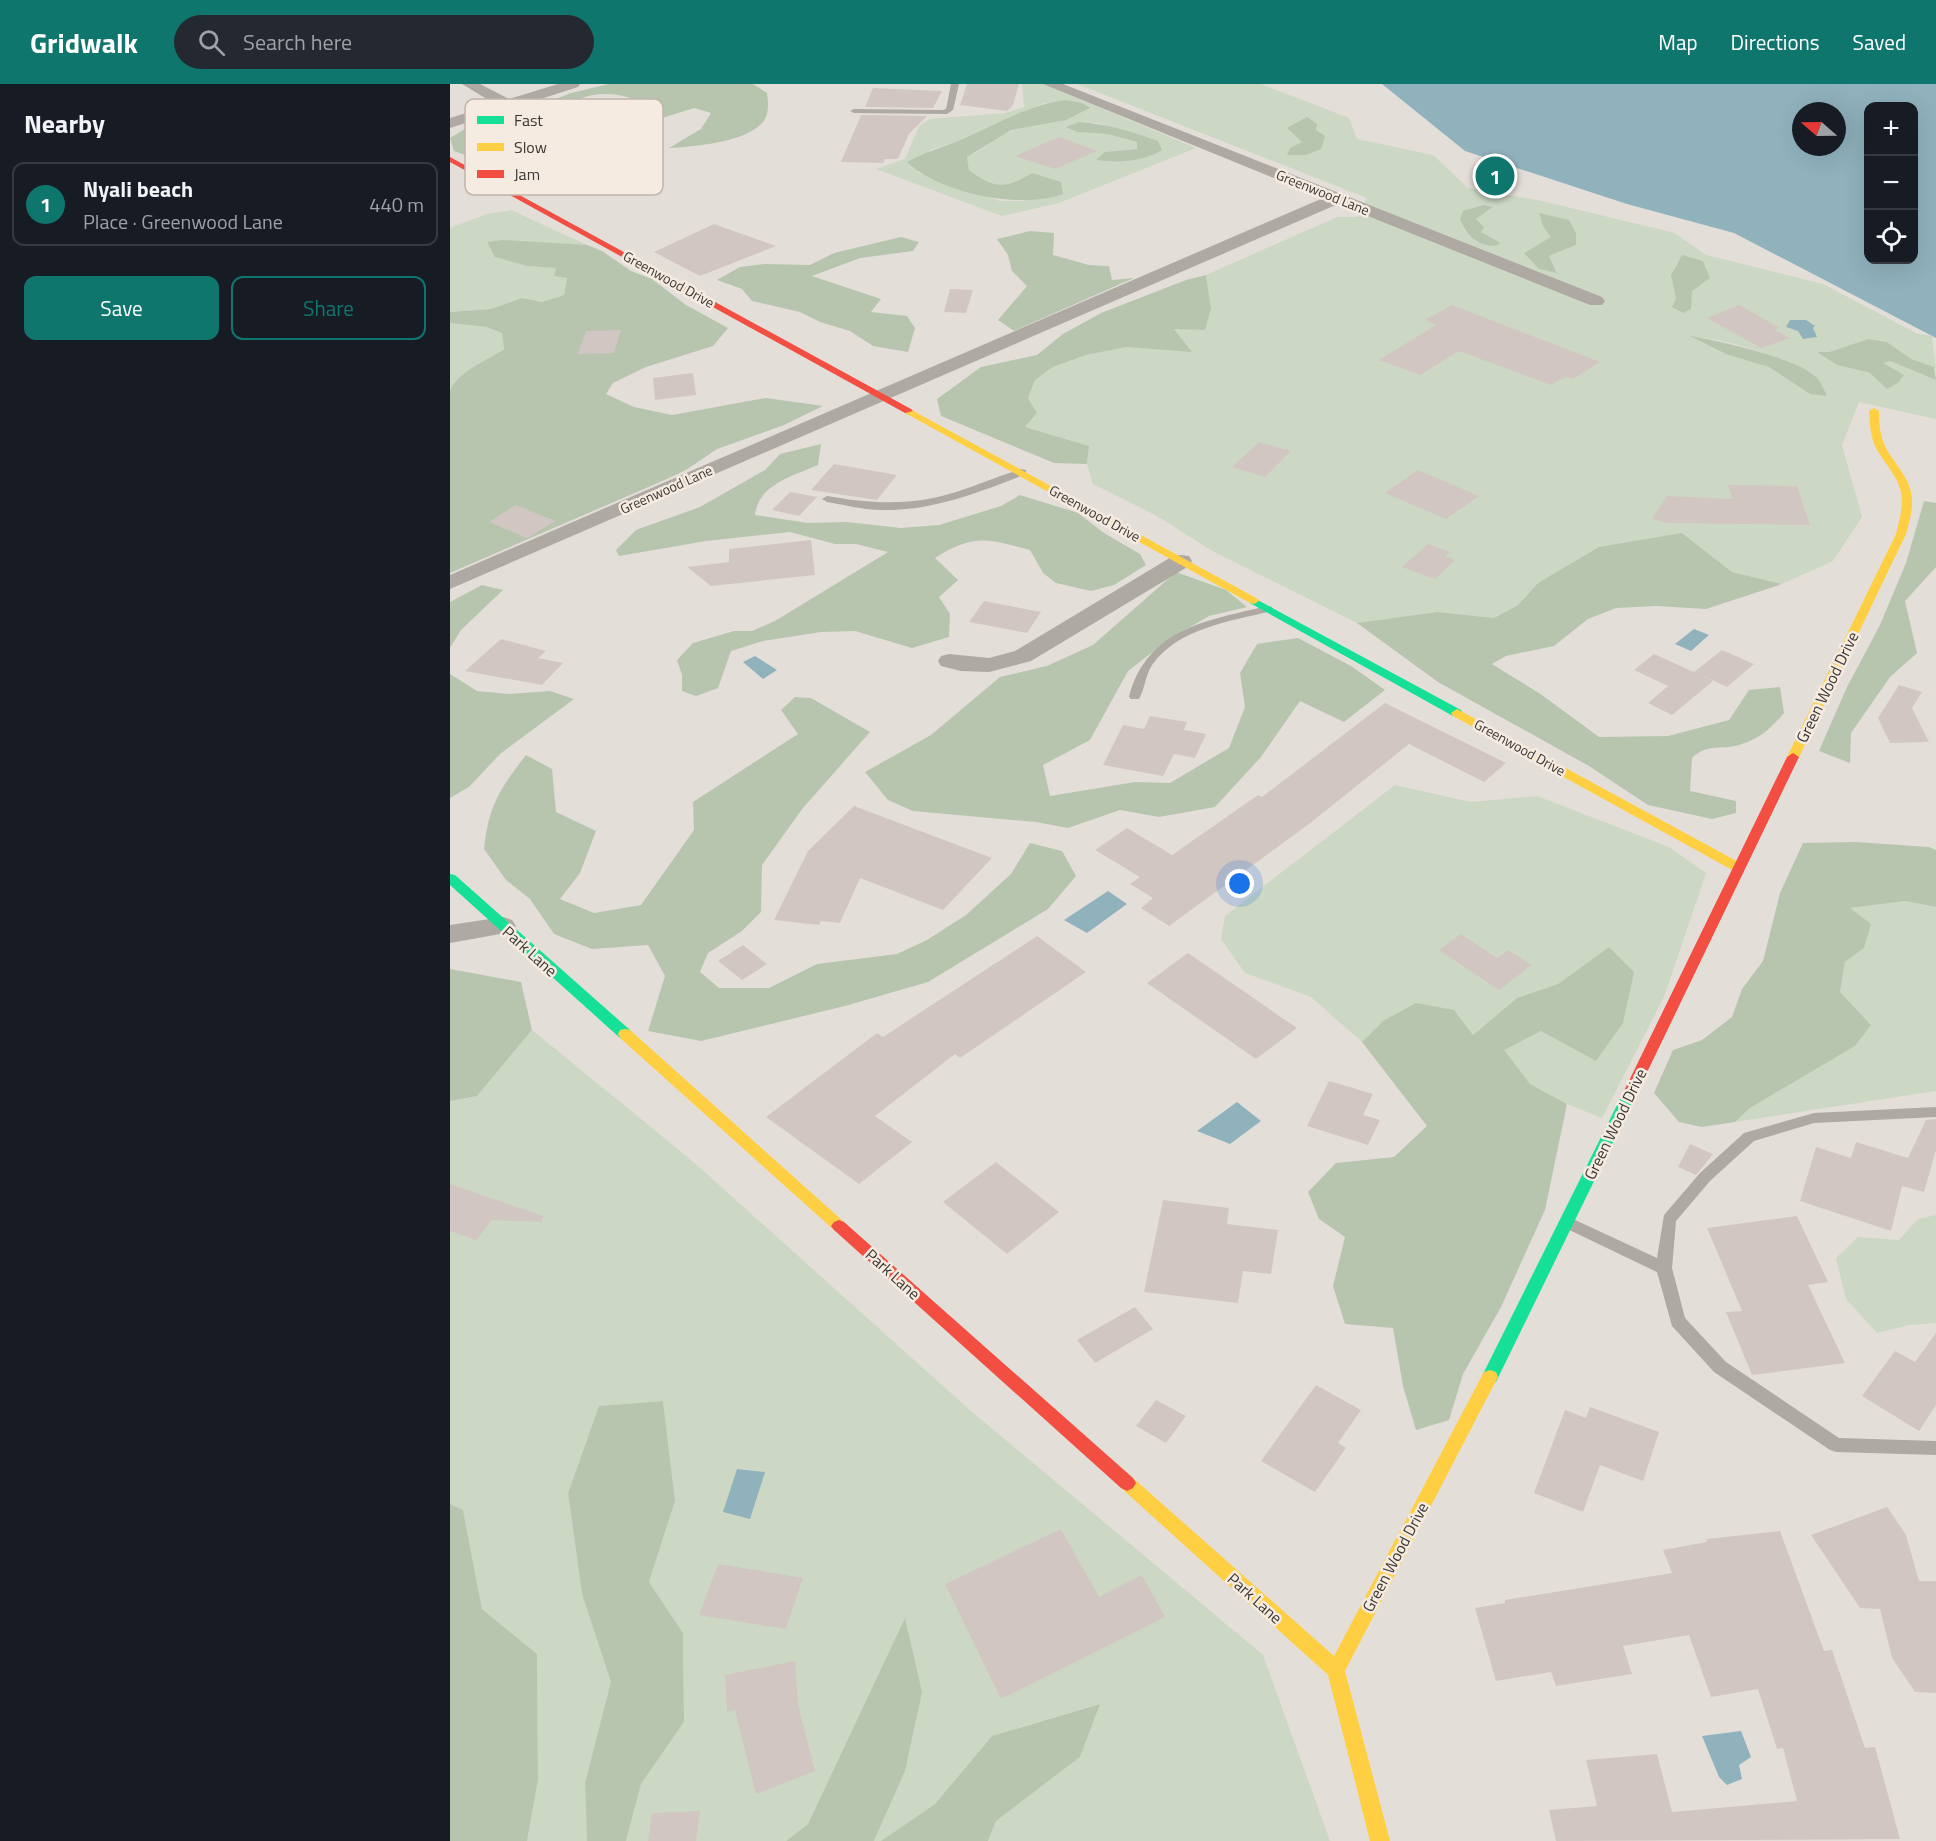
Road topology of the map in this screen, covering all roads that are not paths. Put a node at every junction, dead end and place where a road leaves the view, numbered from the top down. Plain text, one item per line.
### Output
1 (469, 84) edge
2 (573, 84) edge
3 (955, 84) edge
4 (1050, 84) edge
5 (498, 99) edge
6 (524, 99) edge
7 (854, 111) dead end
8 (465, 118) edge
9 (450, 123) edge
10 (450, 159) edge
11 (465, 167) edge
12 (516, 195) edge
13 (1338, 198) junction
14 (1596, 301) dead end
15 (882, 395) junction
16 (1874, 411) dead end
17 (1022, 472) junction
18 (827, 500) dead end
19 (1181, 561) junction
20 (450, 583) edge
21 (1268, 609) junction
22 (949, 661) dead end
23 (1135, 697) dead end
24 (1739, 867) junction
25 (450, 878) edge
26 (503, 926) junction
27 (450, 934) edge
28 (1936, 1112) edge
29 (1567, 1222) junction
30 (1664, 1268) junction
31 (1936, 1448) edge
32 (1336, 1670) junction
33 (1380, 1841) edge

1 - 5 street
2 - 6 street
3 - 7 lane
4 - 13 street, Greenwood Lane
8 - 9 street
10 - 11 street, Greenwood Drive
12 - 15 street, Greenwood Drive
13 - 14 street, Greenwood Lane
13 - 15 street, Greenwood Lane
15 - 17 street, Greenwood Drive
15 - 20 street, Greenwood Lane
16 - 24 street, Green Wood Drive
17 - 18 lane
17 - 19 street, Greenwood Drive
19 - 21 street, Greenwood Drive
19 - 22 street
21 - 23 lane
21 - 24 street, Greenwood Drive
24 - 29 street, Green Wood Drive
25 - 26 street, Park Lane
26 - 27 street
26 - 32 street, Park Lane
28 - 30 lane
29 - 30 lane
29 - 32 street, Green Wood Drive
30 - 31 lane
32 - 33 street

